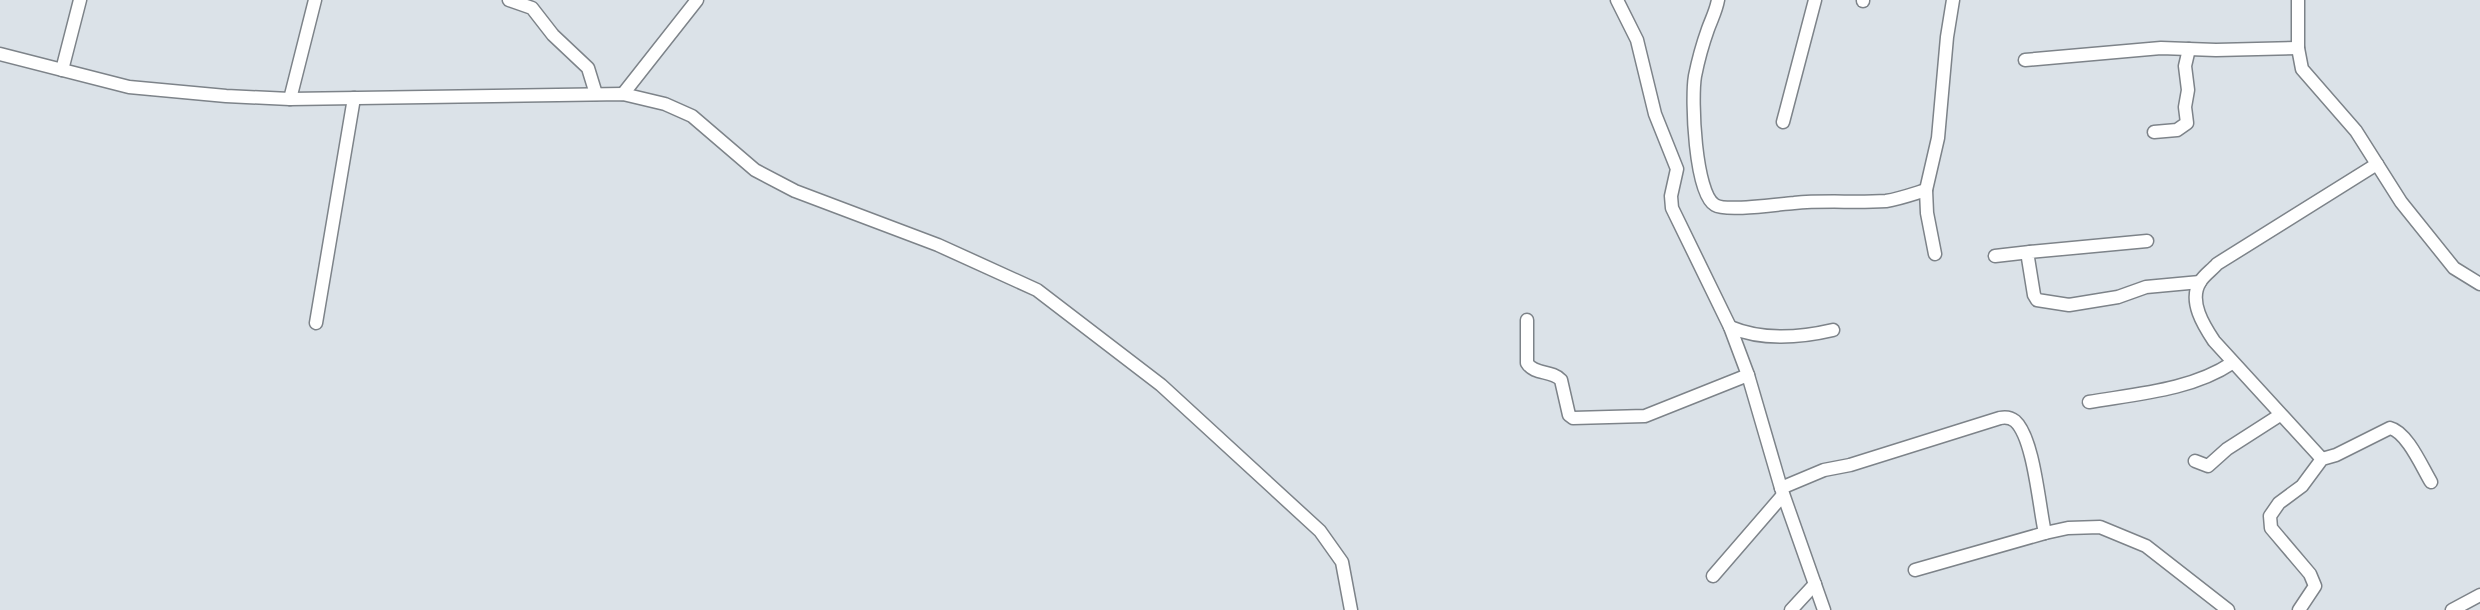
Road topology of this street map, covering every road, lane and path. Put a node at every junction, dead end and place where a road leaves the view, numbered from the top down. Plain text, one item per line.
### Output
1 (80, 0) edge
2 (315, 0) edge
3 (509, 0) edge
4 (697, 0) edge
5 (1617, 0) edge
6 (1718, 0) edge
7 (1815, 0) edge
8 (1953, 0) edge
9 (2298, 0) edge
10 (2298, 48) junction
11 (2190, 49) junction
12 (0, 54) edge
13 (2025, 60) dead end
14 (62, 70) junction
15 (596, 94) junction
16 (623, 94) junction
17 (354, 98) junction
18 (290, 99) junction
19 (1783, 122) dead end
20 (2154, 132) dead end
21 (2377, 164) junction
22 (1926, 190) junction
23 (2147, 241) dead end
24 (2030, 252) junction
25 (1935, 254) dead end
26 (1995, 256) dead end
27 (2200, 282) junction
28 (2480, 284) edge
29 (1527, 320) dead end
30 (316, 323) dead end
31 (1730, 327) junction
32 (1833, 330) dead end
33 (2232, 363) junction
34 (1748, 375) junction
35 (2089, 402) dead end
36 (2280, 415) junction
37 (2322, 459) junction
38 (2195, 461) dead end
39 (2431, 482) dead end
40 (1782, 491) junction
41 (2045, 533) junction
42 (1915, 570) dead end
43 (1713, 576) dead end
44 (1815, 584) junction
45 (2480, 595) edge
46 (1351, 610) edge
47 (1791, 610) edge
48 (1824, 610) edge
49 (2228, 610) edge
50 (2300, 610) edge
51 (2452, 610) edge

1 - 14 street
2 - 18 street
3 - 15 street
4 - 16 street
5 - 31 street
6 - 22 street
7 - 19 street
8 - 22 street
9 - 10 street
10 - 11 street
10 - 21 street
11 - 13 street
11 - 20 street
12 - 14 street
14 - 18 street
15 - 16 street
15 - 17 street
16 - 46 street
17 - 18 street
17 - 30 street
21 - 27 street
21 - 28 street
22 - 25 street
23 - 24 street
24 - 26 street
24 - 27 street
27 - 33 street
29 - 34 street
31 - 32 street
31 - 34 street
33 - 35 street
33 - 36 street
34 - 40 street
36 - 37 street
36 - 38 street
37 - 39 street
37 - 50 street
40 - 41 street
40 - 43 street
40 - 44 street
41 - 42 street
41 - 49 street
44 - 47 street
44 - 48 street
45 - 51 street

